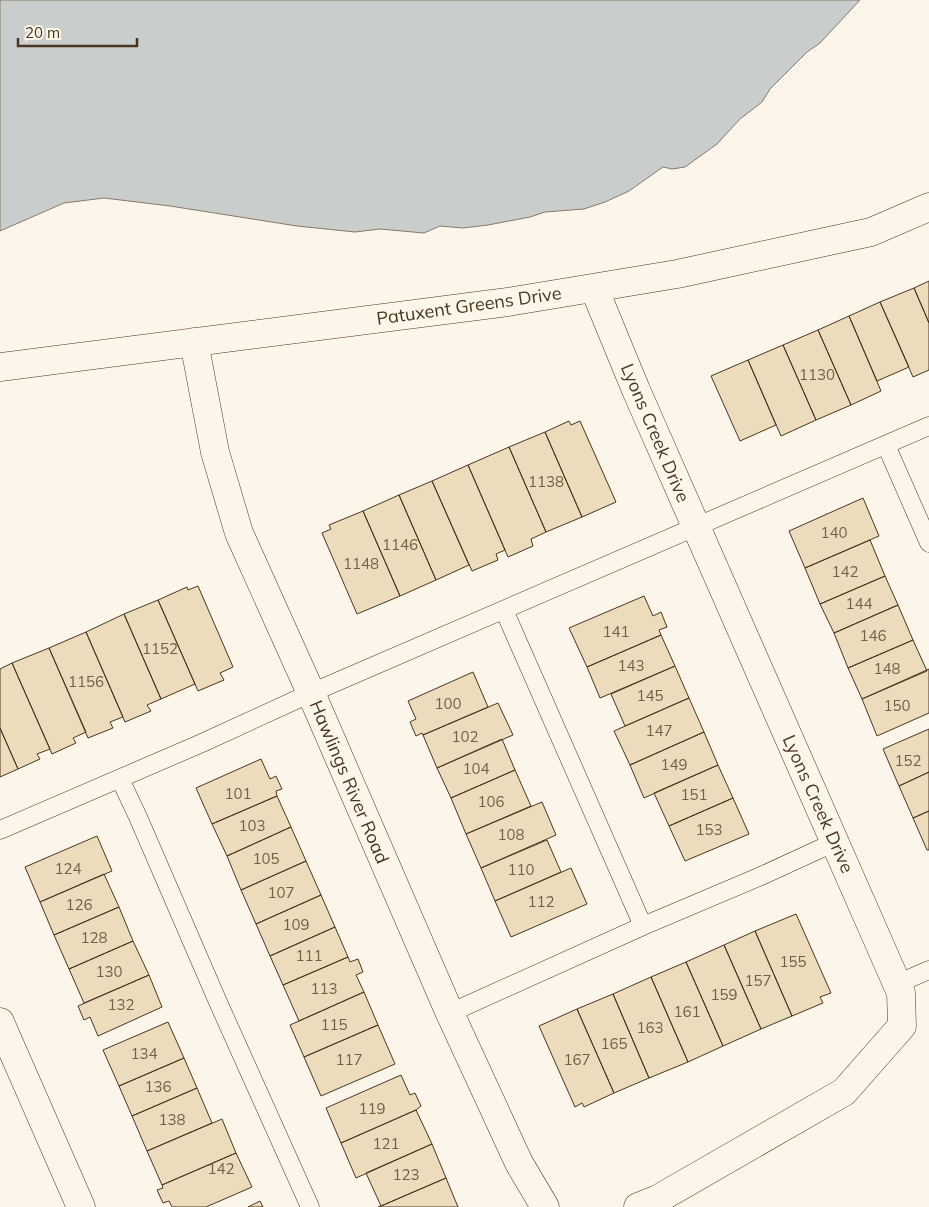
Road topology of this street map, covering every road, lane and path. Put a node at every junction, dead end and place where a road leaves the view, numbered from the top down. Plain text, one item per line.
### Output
1 (929, 207) edge
2 (594, 288) junction
3 (194, 342) junction
4 (0, 367) edge
5 (929, 426) edge
6 (886, 445) junction
7 (696, 528) junction
8 (929, 543) edge
9 (504, 610) junction
10 (310, 693) junction
11 (120, 779) junction
12 (0, 830) edge
13 (835, 842) junction
14 (644, 926) junction
15 (929, 970) edge
16 (897, 984) junction
17 (450, 1013) junction
18 (0, 1022) edge
19 (81, 1207) edge
20 (310, 1207) edge
21 (545, 1207) edge
22 (638, 1207) edge

1 - 2 street, Patuxent Greens Drive
2 - 3 street, Patuxent Greens Drive
2 - 7 street, Lyons Creek Drive
3 - 4 street, Patuxent Greens Drive
3 - 10 street, Hawlings River Road
5 - 6 lane
6 - 7 lane
6 - 8 lane
7 - 9 lane
7 - 13 street, Lyons Creek Drive
9 - 10 lane
9 - 14 lane
10 - 11 lane
10 - 17 street, Hawlings River Road
11 - 12 lane
11 - 20 lane
13 - 14 lane
13 - 16 street, Lyons Creek Drive
14 - 17 lane
15 - 16 lane
16 - 22 street, Lyons Creek Drive
17 - 21 street, Hawlings River Road
18 - 19 street

